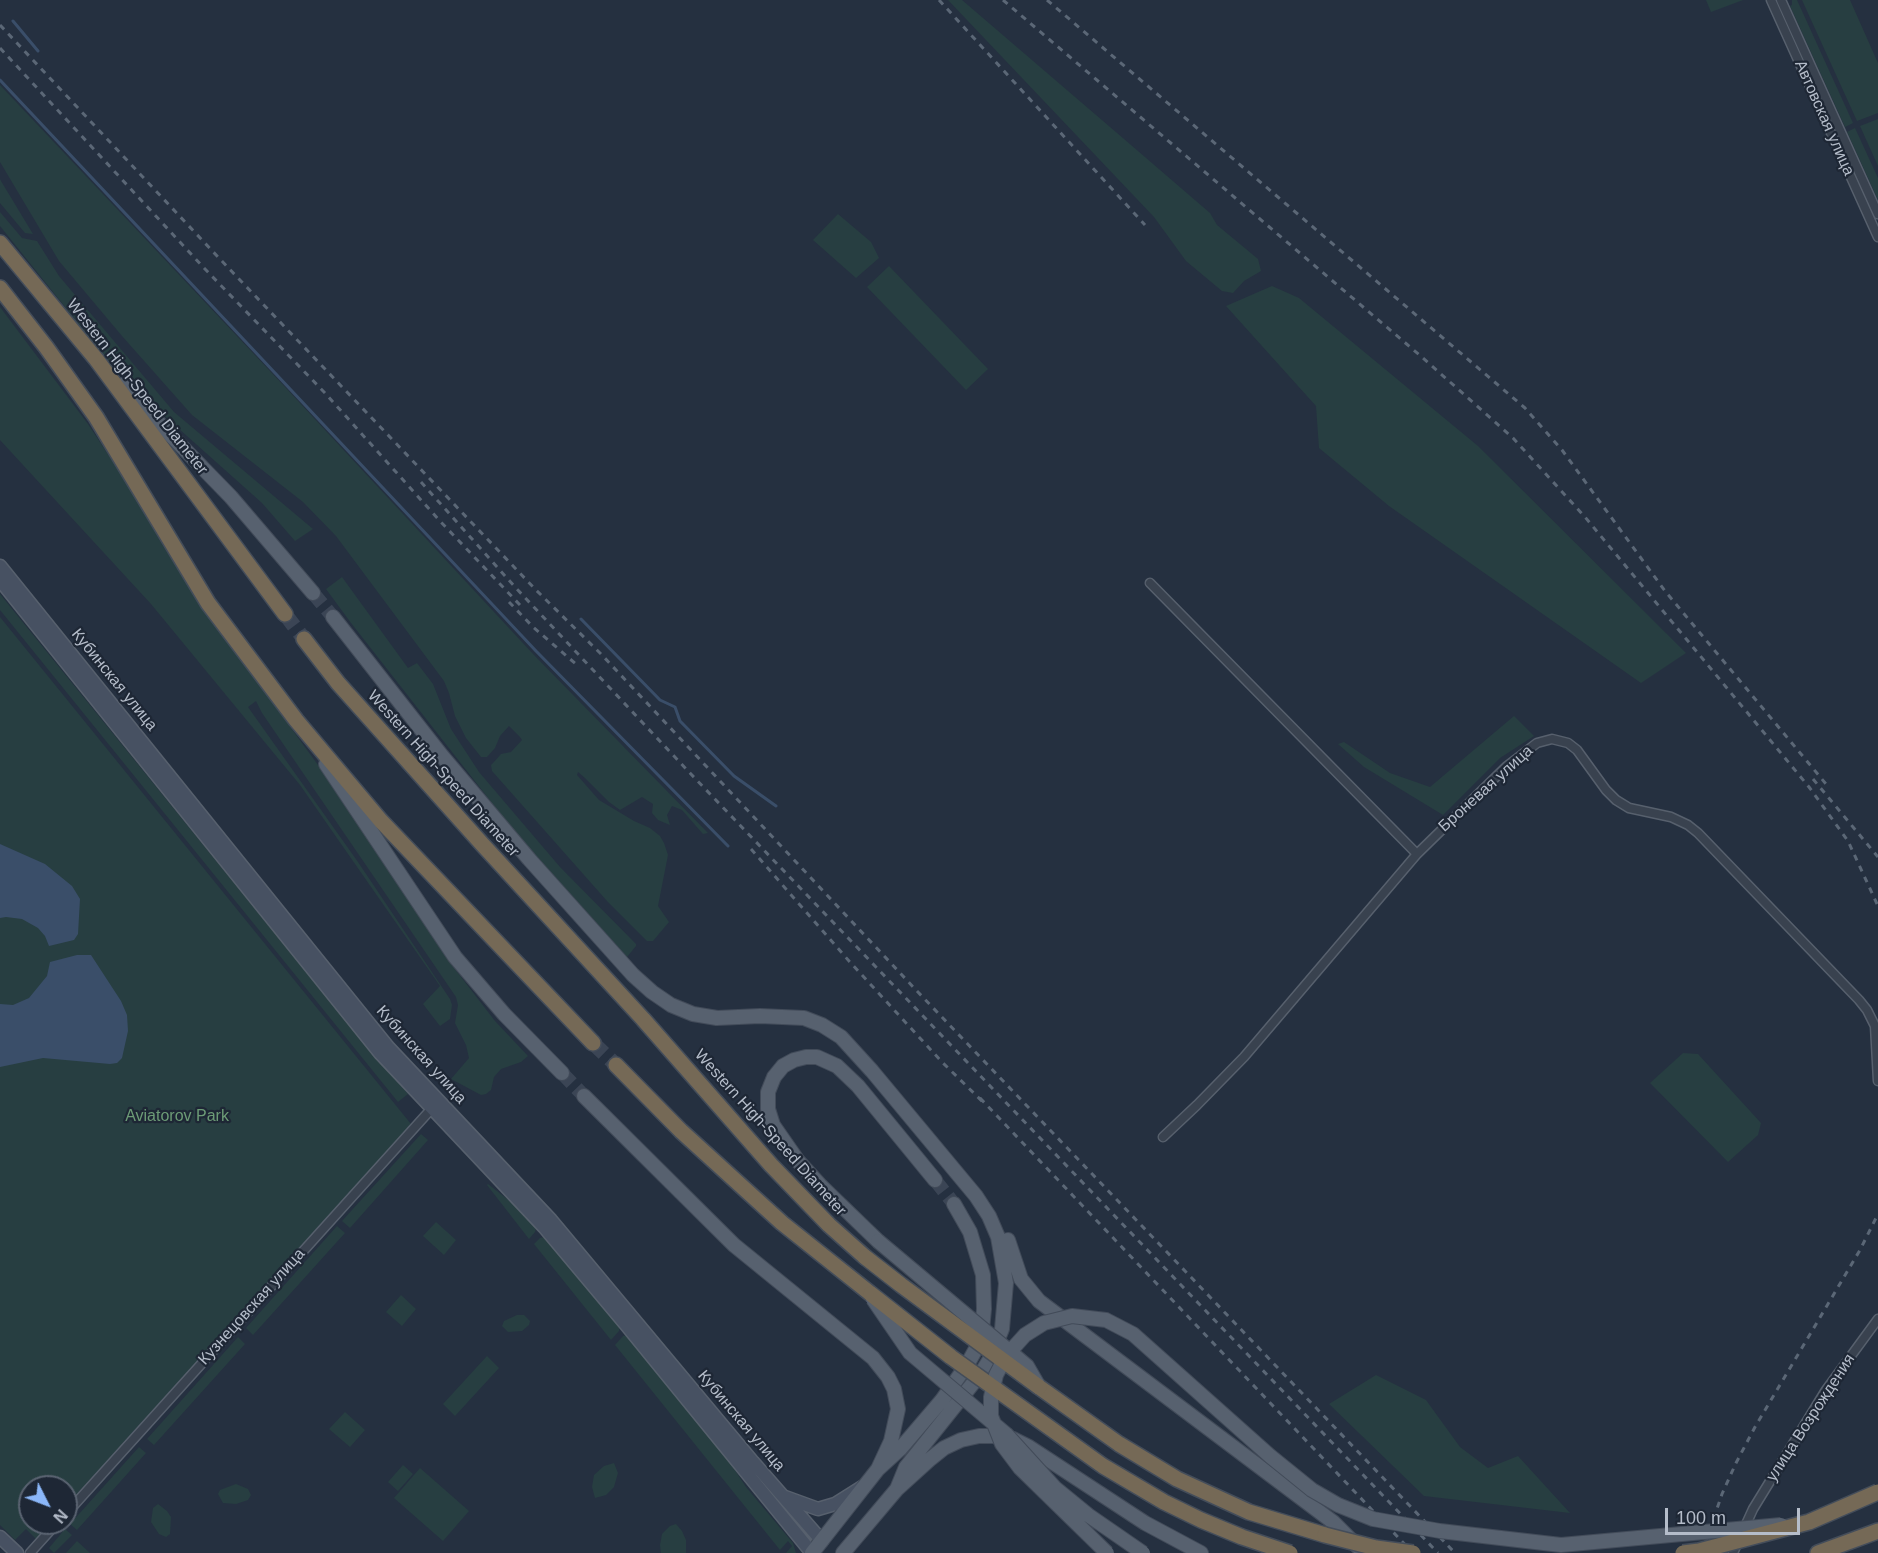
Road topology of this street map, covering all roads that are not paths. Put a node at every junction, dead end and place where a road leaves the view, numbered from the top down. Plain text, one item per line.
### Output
1 (1771, 0) edge
2 (1781, 0) edge
3 (1878, 214) edge
4 (1878, 237) edge
5 (0, 243) edge
6 (0, 288) edge
7 (96, 359) junction
8 (0, 566) edge
9 (0, 580) edge
10 (1150, 583) dead end
11 (313, 593) tunnel mouth
12 (285, 614) tunnel mouth
13 (333, 618) tunnel mouth
14 (304, 639) tunnel mouth
15 (296, 720) junction
16 (1417, 854) junction
17 (593, 1043) tunnel mouth
18 (616, 1065) tunnel mouth
19 (872, 1071) junction
20 (562, 1073) tunnel mouth
21 (1878, 1081) edge
22 (584, 1096) tunnel mouth
23 (435, 1105) junction
24 (1163, 1137) dead end
25 (935, 1180) tunnel mouth
26 (954, 1204) tunnel mouth
27 (871, 1294) junction
28 (1878, 1318) edge
29 (1039, 1387) junction
30 (878, 1469) junction
31 (863, 1487) junction
32 (897, 1489) junction
33 (1878, 1492) edge
34 (783, 1496) junction
35 (78, 1501) edge
36 (1809, 1522) junction
37 (1878, 1531) edge
38 (46, 1535) edge
39 (0, 1537) edge
40 (822, 1541) junction
41 (17, 1553) edge
42 (30, 1553) edge
43 (812, 1553) edge
44 (834, 1553) edge
45 (843, 1553) edge
46 (1107, 1553) edge
47 (1143, 1553) edge
48 (1201, 1553) edge
49 (1290, 1553) edge
50 (1364, 1553) edge
51 (1413, 1553) edge
52 (1683, 1553) edge
53 (1733, 1553) edge
54 (1818, 1553) edge

1 - 4 street, Автовская улица
2 - 3 street, Автовская улица
5 - 7 highway, Western High-Speed Diameter
6 - 15 highway
7 - 11 main road
7 - 12 highway, Western High-Speed Diameter
8 - 23 main road, Кубинская улица
9 - 23 main road, Кубинская улица
10 - 16 street
13 - 19 main road
14 - 29 highway, Western High-Speed Diameter, bridge
15 - 17 highway
15 - 20 main road
16 - 21 street, Броневая улица
16 - 24 street, Броневая улица
18 - 27 highway
19 - 32 main road
19 - 50 main road
22 - 30 main road
23 - 34 main road, Кубинская улица
23 - 35 street, Кузнецовская улица
23 - 43 main road, Кубинская улица
25 - 29 main road, bridge
26 - 30 main road
27 - 47 main road, bridge
27 - 49 highway, bridge
28 - 53 street, улица Возрождения
29 - 51 highway, Western High-Speed Diameter, bridge
30 - 31 main road
31 - 34 main road
31 - 40 main road
32 - 45 main road
32 - 48 main road
33 - 36 highway, bridge
34 - 40 main road, Кубинская улица
36 - 46 main road, bridge
36 - 52 highway, bridge
37 - 54 highway
38 - 42 street
39 - 41 main road
40 - 43 main road
40 - 44 main road, Кубинская улица

